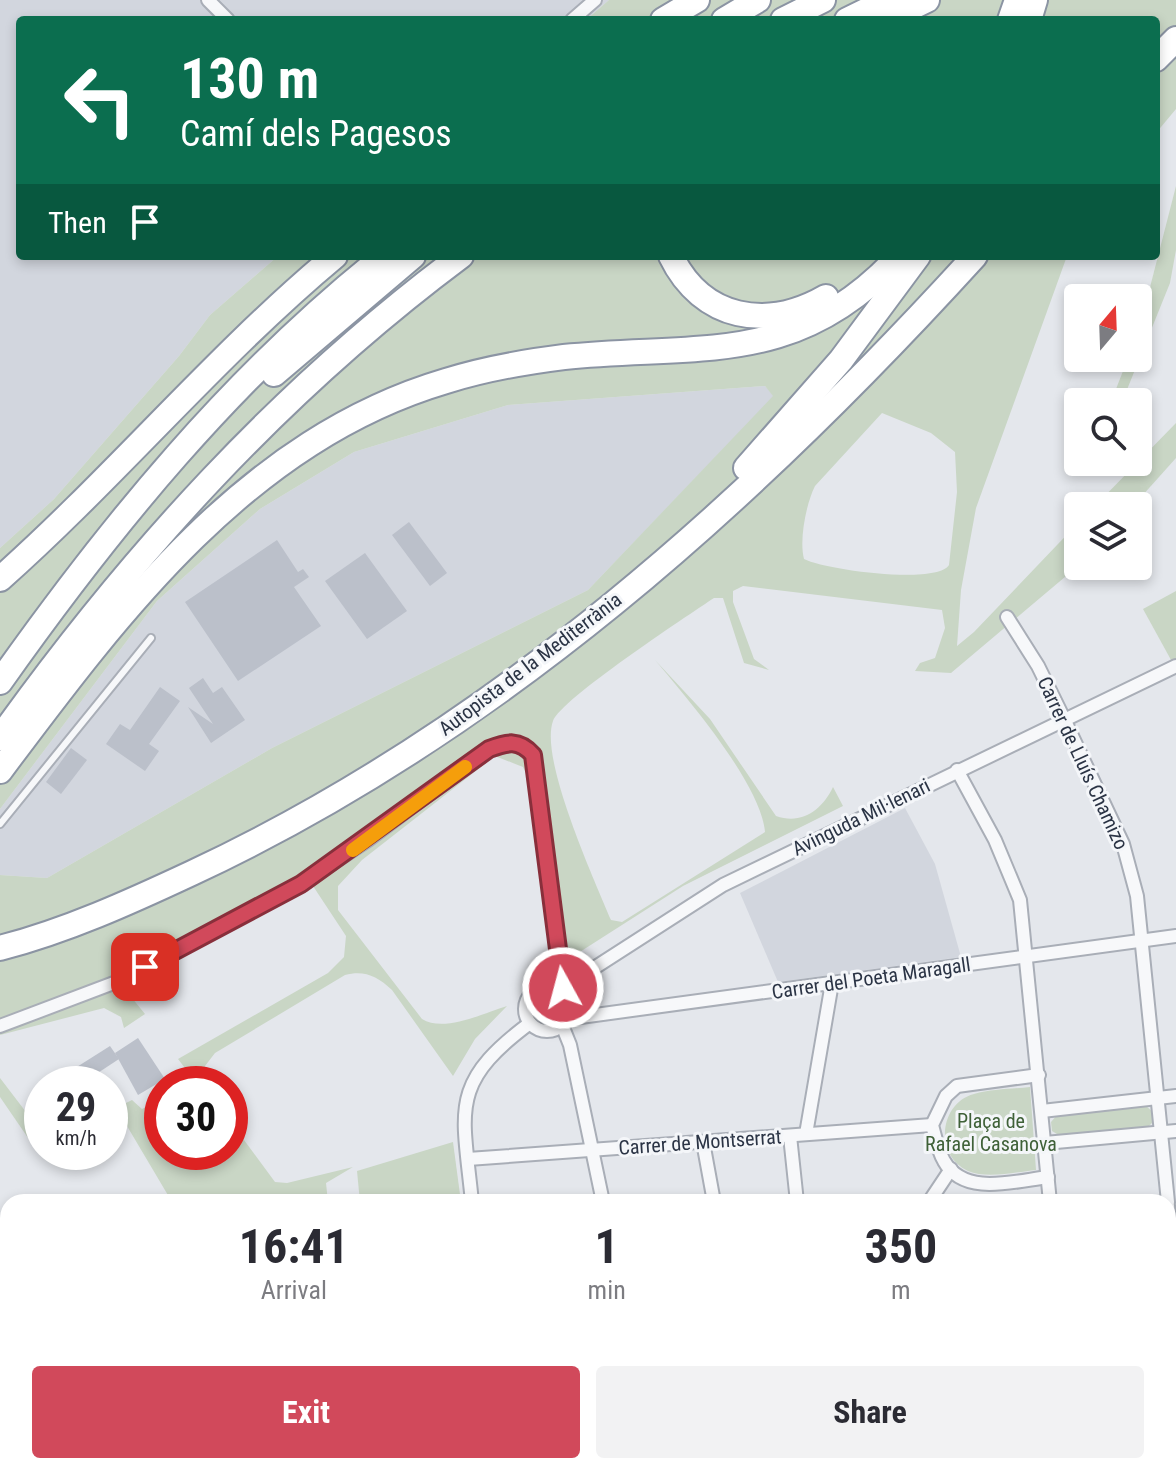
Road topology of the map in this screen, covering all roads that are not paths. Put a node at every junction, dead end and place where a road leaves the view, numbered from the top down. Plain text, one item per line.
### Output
1 (208, 0) edge
2 (595, 0) edge
3 (697, 0) edge
4 (758, 0) edge
5 (823, 0) edge
6 (888, 0) edge
7 (927, 0) edge
8 (224, 16) edge
9 (577, 16) edge
10 (670, 16) edge
11 (731, 16) edge
12 (791, 16) edge
13 (855, 16) edge
14 (894, 16) edge
15 (1176, 39) edge
16 (1160, 55) edge
17 (331, 260) edge
18 (379, 260) edge
19 (408, 260) edge
20 (456, 260) edge
21 (673, 260) edge
22 (872, 260) edge
23 (895, 260) edge
24 (915, 260) edge
25 (971, 260) edge
26 (113, 534) junction
27 (0, 579) edge
28 (1007, 617) dead end
29 (151, 638) dead end
30 (1173, 668) edge
31 (0, 682) edge
32 (1176, 682) edge
33 (1064, 719) junction
34 (438, 734) junction
35 (0, 738) edge
36 (957, 770) junction
37 (0, 771) edge
38 (0, 824) edge
39 (1176, 936) edge
40 (1144, 941) junction
41 (12, 945) edge
42 (1028, 956) junction
43 (832, 983) junction
44 (562, 991) junction
45 (564, 1022) junction
46 (530, 1023) junction
47 (0, 1026) edge
48 (1039, 1075) junction
49 (1176, 1096) edge
50 (1158, 1097) junction
51 (1042, 1111) junction
52 (932, 1125) junction
53 (1176, 1131) edge
54 (1161, 1133) junction
55 (806, 1134) junction
56 (790, 1136) junction
57 (703, 1142) junction
58 (1045, 1143) junction
59 (592, 1150) junction
60 (468, 1159) junction
61 (951, 1169) junction
62 (1048, 1177) junction
63 (471, 1194) edge
64 (601, 1194) edge
65 (713, 1194) edge
66 (796, 1194) edge
67 (934, 1194) edge
68 (1049, 1194) edge
69 (1167, 1194) edge

1 - 8 street
2 - 9 street
3 - 10 highway
4 - 11 highway
5 - 12 highway
6 - 13 highway
7 - 14 highway
15 - 16 highway
17 - 27 highway
18 - 26 highway
19 - 26 highway
20 - 35 highway
21 - 22 highway
23 - 37 highway
24 - 34 highway
25 - 34 highway, Autopista de la Mediterrània
26 - 31 highway
28 - 33 street, Carrer de Lluís Chamizo
29 - 38 lane
30 - 32 street
30 - 33 street, Avinguda Mil·lenari
33 - 36 street, Avinguda Mil·lenari
33 - 40 street, Carrer de Lluís Chamizo
34 - 41 highway, Autopista de la Mediterrània
36 - 42 street
36 - 44 street, Avinguda Mil·lenari
39 - 40 street, Carrer del Poeta Maragall
40 - 42 street, Carrer del Poeta Maragall
40 - 50 street, Carrer de Lluís Chamizo
42 - 43 street, Carrer del Poeta Maragall
42 - 48 street
43 - 45 street, Carrer del Poeta Maragall
43 - 55 street
44 - 45 street
44 - 46 street
44 - 47 street
45 - 46 street
45 - 59 street
46 - 60 street
48 - 51 street
48 - 52 street
49 - 50 street
50 - 51 street
50 - 54 street, Carrer de Lluís Chamizo
51 - 58 street
52 - 55 street, Carrer de Montserrat
52 - 61 street
53 - 54 street
54 - 58 street
54 - 69 street, Carrer de Lluís Chamizo
55 - 56 street, Carrer de Montserrat
56 - 57 street, Carrer de Montserrat
56 - 66 street
57 - 59 street, Carrer de Montserrat
57 - 65 street
58 - 62 street
59 - 60 street, Carrer de Montserrat
59 - 64 street
60 - 63 street
61 - 62 street
61 - 67 street
62 - 68 street

